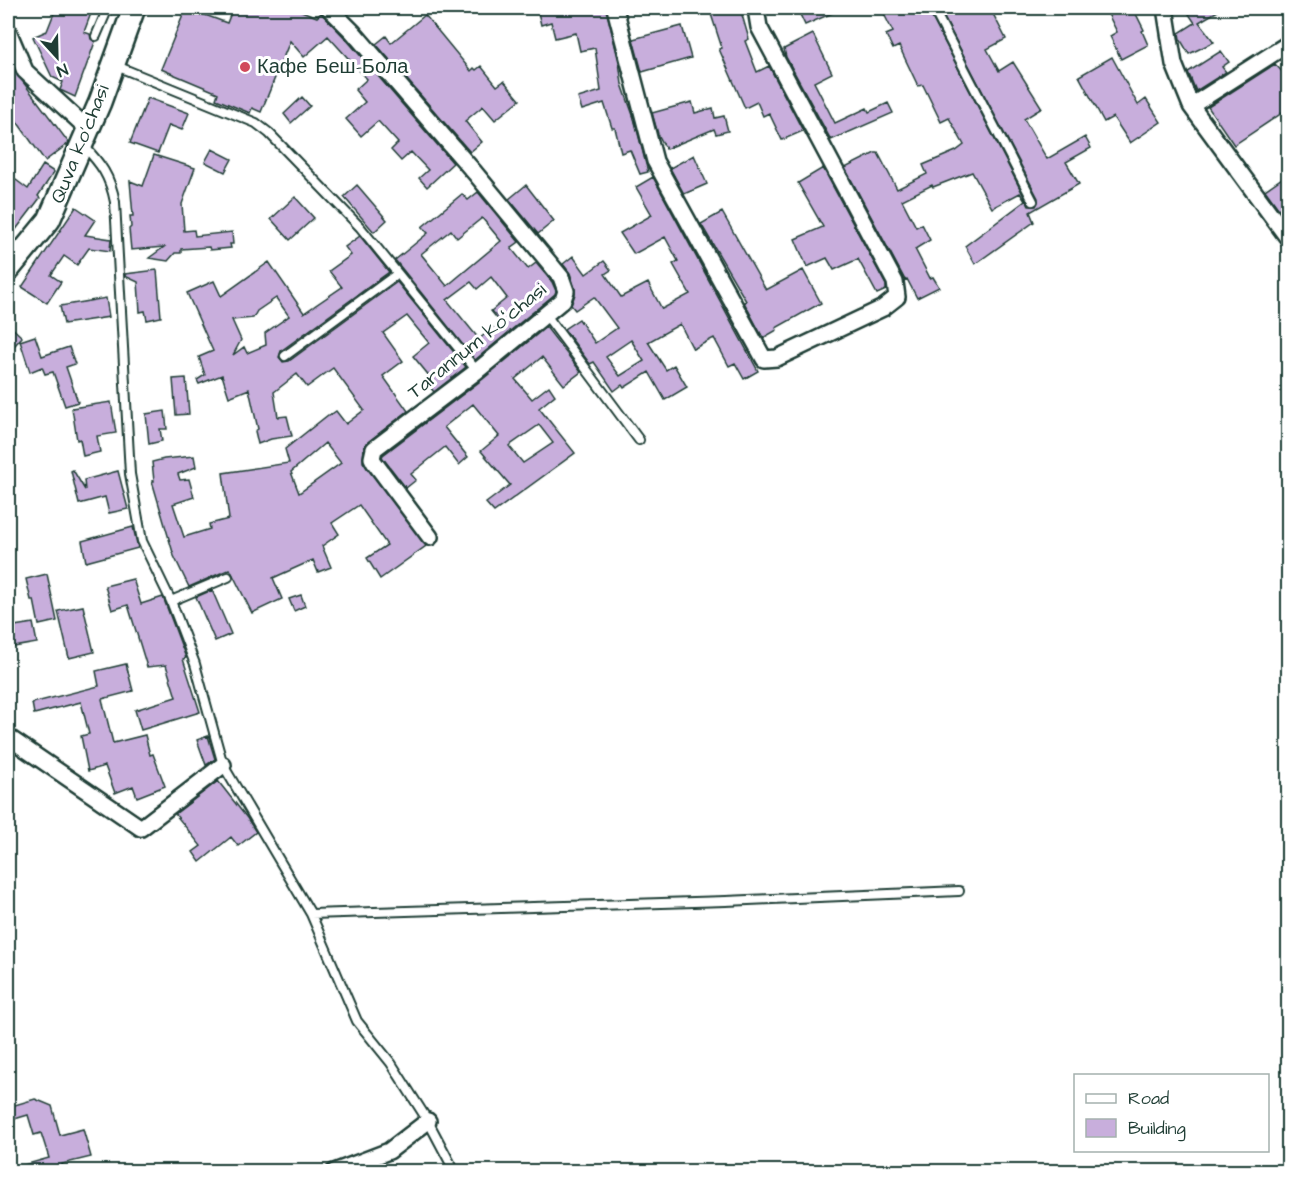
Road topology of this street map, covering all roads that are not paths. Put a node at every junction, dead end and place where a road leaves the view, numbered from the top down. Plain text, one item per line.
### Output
1 (108, 8) edge
2 (134, 8) edge
3 (329, 8) edge
4 (615, 8) edge
5 (758, 8) edge
6 (933, 8) edge
7 (1165, 8) edge
8 (8, 31) edge
9 (96, 36) dead end
10 (1288, 44) edge
11 (112, 64) junction
12 (1191, 106) junction
13 (85, 137) junction
14 (1033, 201) dead end
15 (1288, 238) edge
16 (8, 270) edge
17 (397, 274) junction
18 (546, 315) junction
19 (285, 356) dead end
20 (477, 371) junction
21 (639, 440) dead end
22 (430, 537) dead end
23 (228, 577) dead end
24 (171, 601) junction
25 (8, 737) edge
26 (223, 765) junction
27 (959, 891) dead end
28 (311, 914) junction
29 (428, 1121) junction
30 (334, 1172) edge
31 (454, 1172) edge

1 - 9 lane
2 - 11 main road, Quva ko'chasi
3 - 18 street, Tarannum koʻchasi
4 - 5 street
6 - 14 lane
7 - 12 street
8 - 13 street
10 - 12 street
11 - 13 main road, Quva ko'chasi
11 - 17 lane
12 - 15 street
13 - 16 main road, Quva ko'chasi
13 - 24 lane
17 - 19 lane
17 - 20 lane
18 - 20 street, Tarannum koʻchasi
18 - 21 lane
20 - 22 street, Tarannum koʻchasi
23 - 24 lane
24 - 26 lane
25 - 26 street
26 - 28 lane
27 - 28 lane
28 - 29 lane
29 - 30 street
29 - 31 lane

